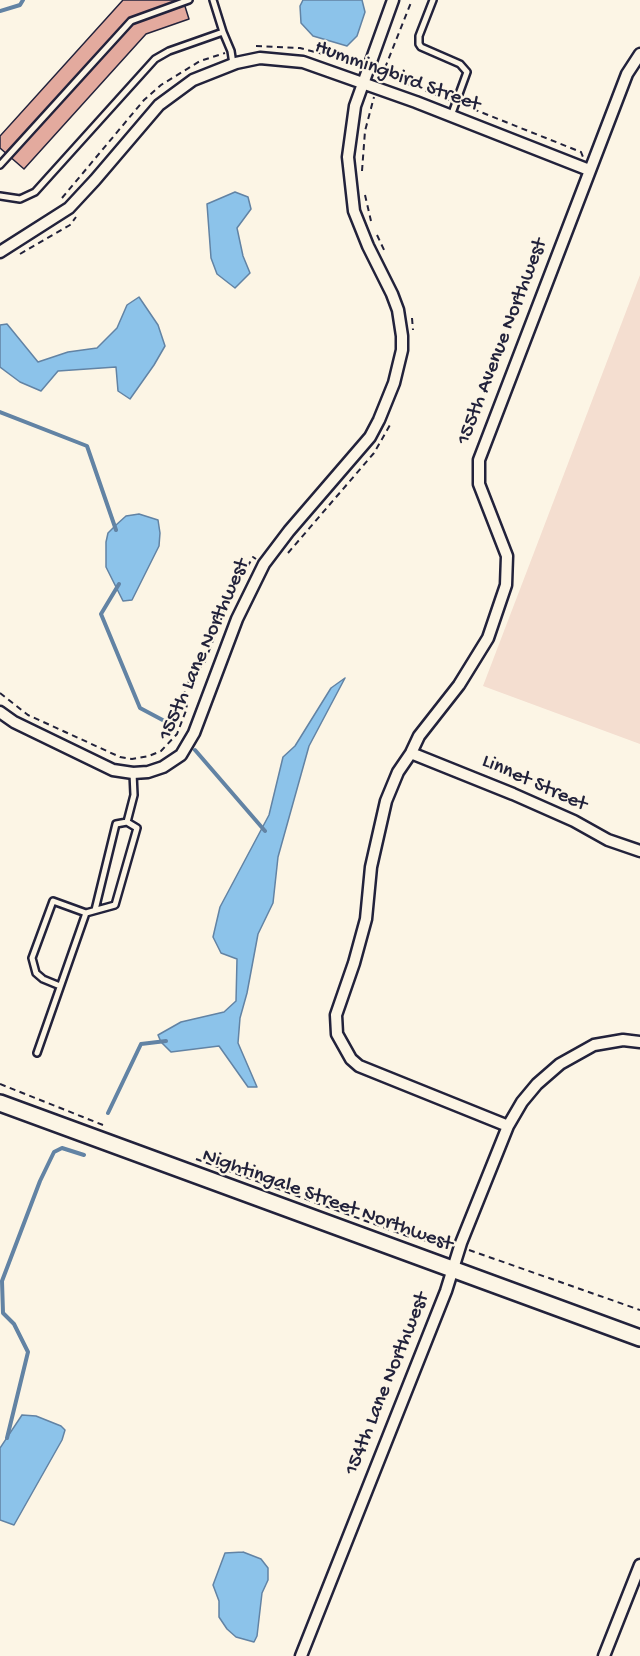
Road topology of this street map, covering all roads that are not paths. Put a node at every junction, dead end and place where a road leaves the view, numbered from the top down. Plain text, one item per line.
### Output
1 (189, 0) edge
2 (213, 0) edge
3 (393, 0) edge
4 (433, 0) edge
5 (223, 32) junction
6 (640, 54) edge
7 (233, 64) junction
8 (363, 83) junction
9 (451, 116) junction
10 (0, 165) edge
11 (589, 170) junction
12 (0, 196) edge
13 (0, 252) edge
14 (0, 712) edge
15 (411, 753) junction
16 (133, 773) junction
17 (127, 822) junction
18 (640, 851) edge
19 (95, 910) junction
20 (86, 913) junction
21 (60, 986) junction
22 (640, 1042) edge
23 (37, 1053) dead end
24 (0, 1102) edge
25 (508, 1126) junction
26 (453, 1269) junction
27 (640, 1338) edge
28 (640, 1565) edge
29 (301, 1656) edge
30 (604, 1656) edge

1 - 10 lane
2 - 5 lane
3 - 8 street, 155th Lane Northwest
4 - 9 lane
5 - 7 lane
5 - 12 lane
6 - 11 street, 155th Avenue Northwest
7 - 8 street, Hummingbird Street
7 - 13 street, Hummingbird Street
8 - 9 street, Hummingbird Street
8 - 16 street, 155th Lane Northwest
9 - 11 street, Hummingbird Street
11 - 15 street, 155th Avenue Northwest
14 - 16 street
15 - 18 street, Linnet Street
15 - 25 street, 155th Avenue Northwest
16 - 17 lane
17 - 19 lane
17 - 19 lane
19 - 20 lane
20 - 21 lane
20 - 21 lane
21 - 23 lane
22 - 25 street, 154th Lane Northwest
24 - 26 street, Nightingale Street Northwest
25 - 26 street, 154th Lane Northwest
26 - 27 street, Nightingale Street Northwest
26 - 29 street, 154th Lane Northwest
28 - 30 street

